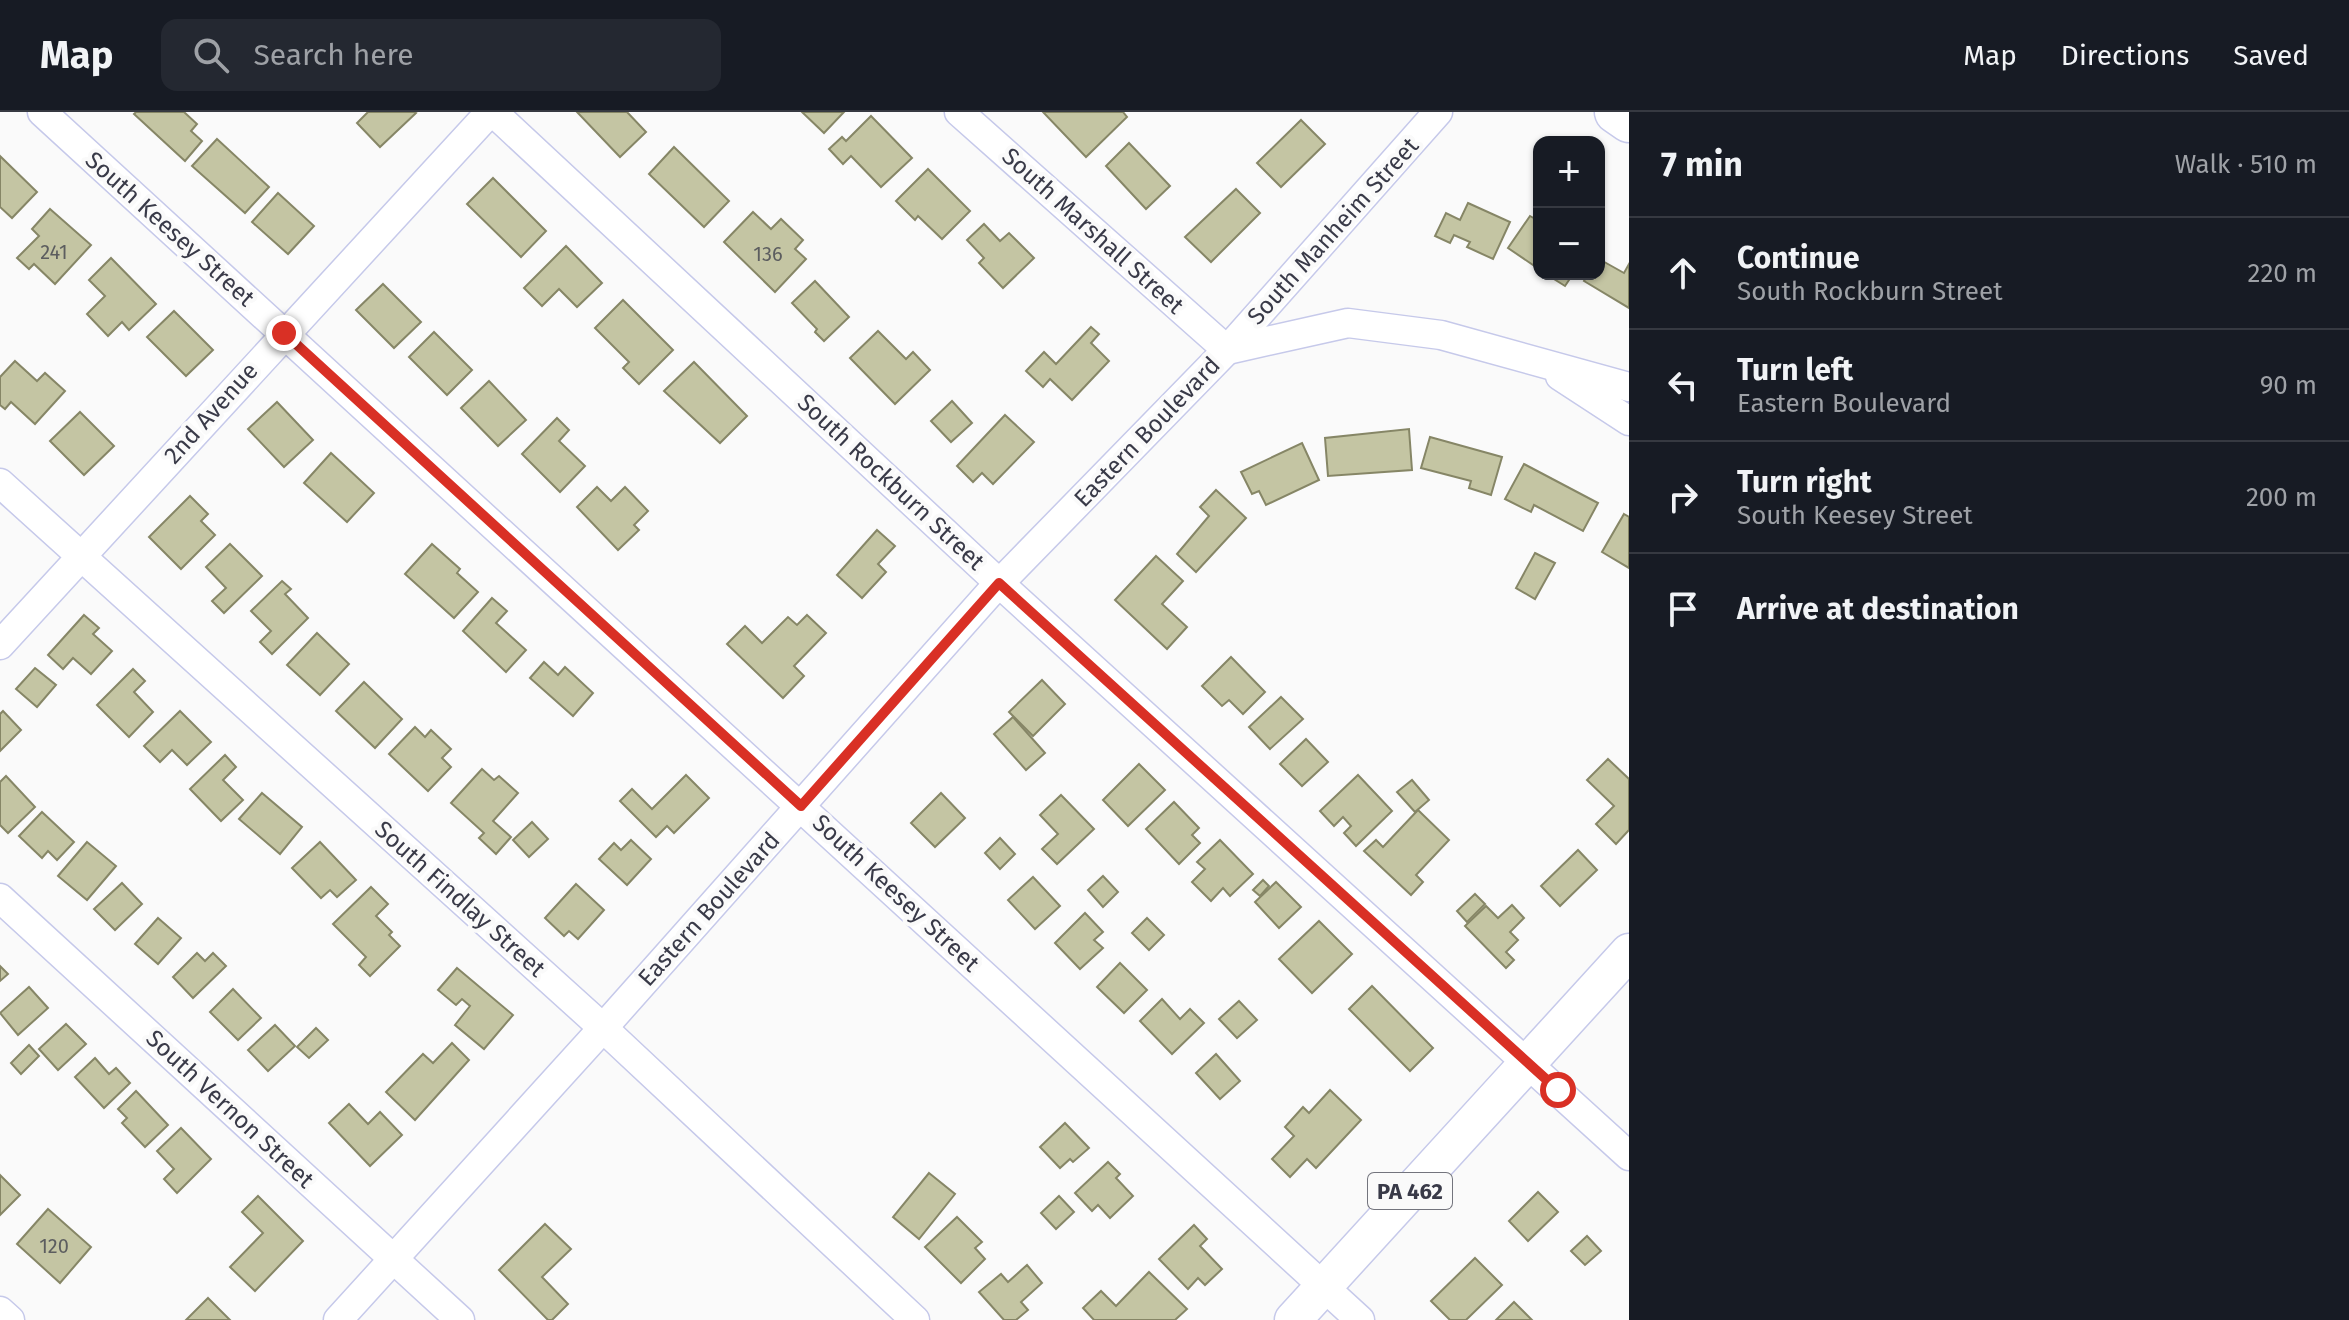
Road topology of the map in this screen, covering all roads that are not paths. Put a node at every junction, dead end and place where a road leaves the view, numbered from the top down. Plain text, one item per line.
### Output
1 (42, 112) edge
2 (491, 112) edge
3 (959, 112) edge
4 (1438, 112) edge
5 (1616, 112) edge
6 (1629, 121) edge
7 (284, 333) junction
8 (1227, 350) junction
9 (1539, 362) junction
10 (1629, 387) edge
11 (1629, 421) edge
12 (0, 483) edge
13 (81, 557) junction
14 (999, 583) junction
15 (0, 645) edge
16 (801, 806) junction
17 (0, 898) edge
18 (1629, 952) edge
19 (603, 1028) junction
20 (1534, 1068) junction
21 (1629, 1156) edge
22 (394, 1260) junction
23 (1324, 1286) junction
24 (0, 1311) edge
25 (10, 1320) edge
26 (338, 1320) edge
27 (460, 1320) edge
28 (915, 1320) edge
29 (1293, 1320) edge
30 (1360, 1320) edge

1 - 7 street, South Keesey Street
2 - 7 street, 2nd Avenue
2 - 14 street, South Rockburn Street
3 - 8 street, South Marshall Street
4 - 8 street, South Manheim Street
5 - 6 highway
7 - 13 street, 2nd Avenue
7 - 16 street, South Keesey Street
8 - 9 street, Eastern Boulevard
8 - 14 street, Eastern Boulevard
9 - 10 street, Eastern Boulevard
9 - 11 street, Eastern Boulevard
12 - 13 street, South Findlay Street
13 - 15 street, 2nd Avenue
13 - 19 street, South Findlay Street
14 - 16 street, Eastern Boulevard
14 - 20 street, South Rockburn Street
16 - 19 street, Eastern Boulevard
16 - 23 street, South Keesey Street
17 - 22 street, South Vernon Street
18 - 20 main road, PA 462
19 - 22 street, Eastern Boulevard
19 - 28 street, South Findlay Street
20 - 21 street, South Rockburn Street
20 - 23 main road, PA 462
22 - 26 street, Eastern Boulevard
22 - 27 street, South Vernon Street
23 - 29 main road, PA 462
23 - 30 street, South Keesey Street
24 - 25 street

